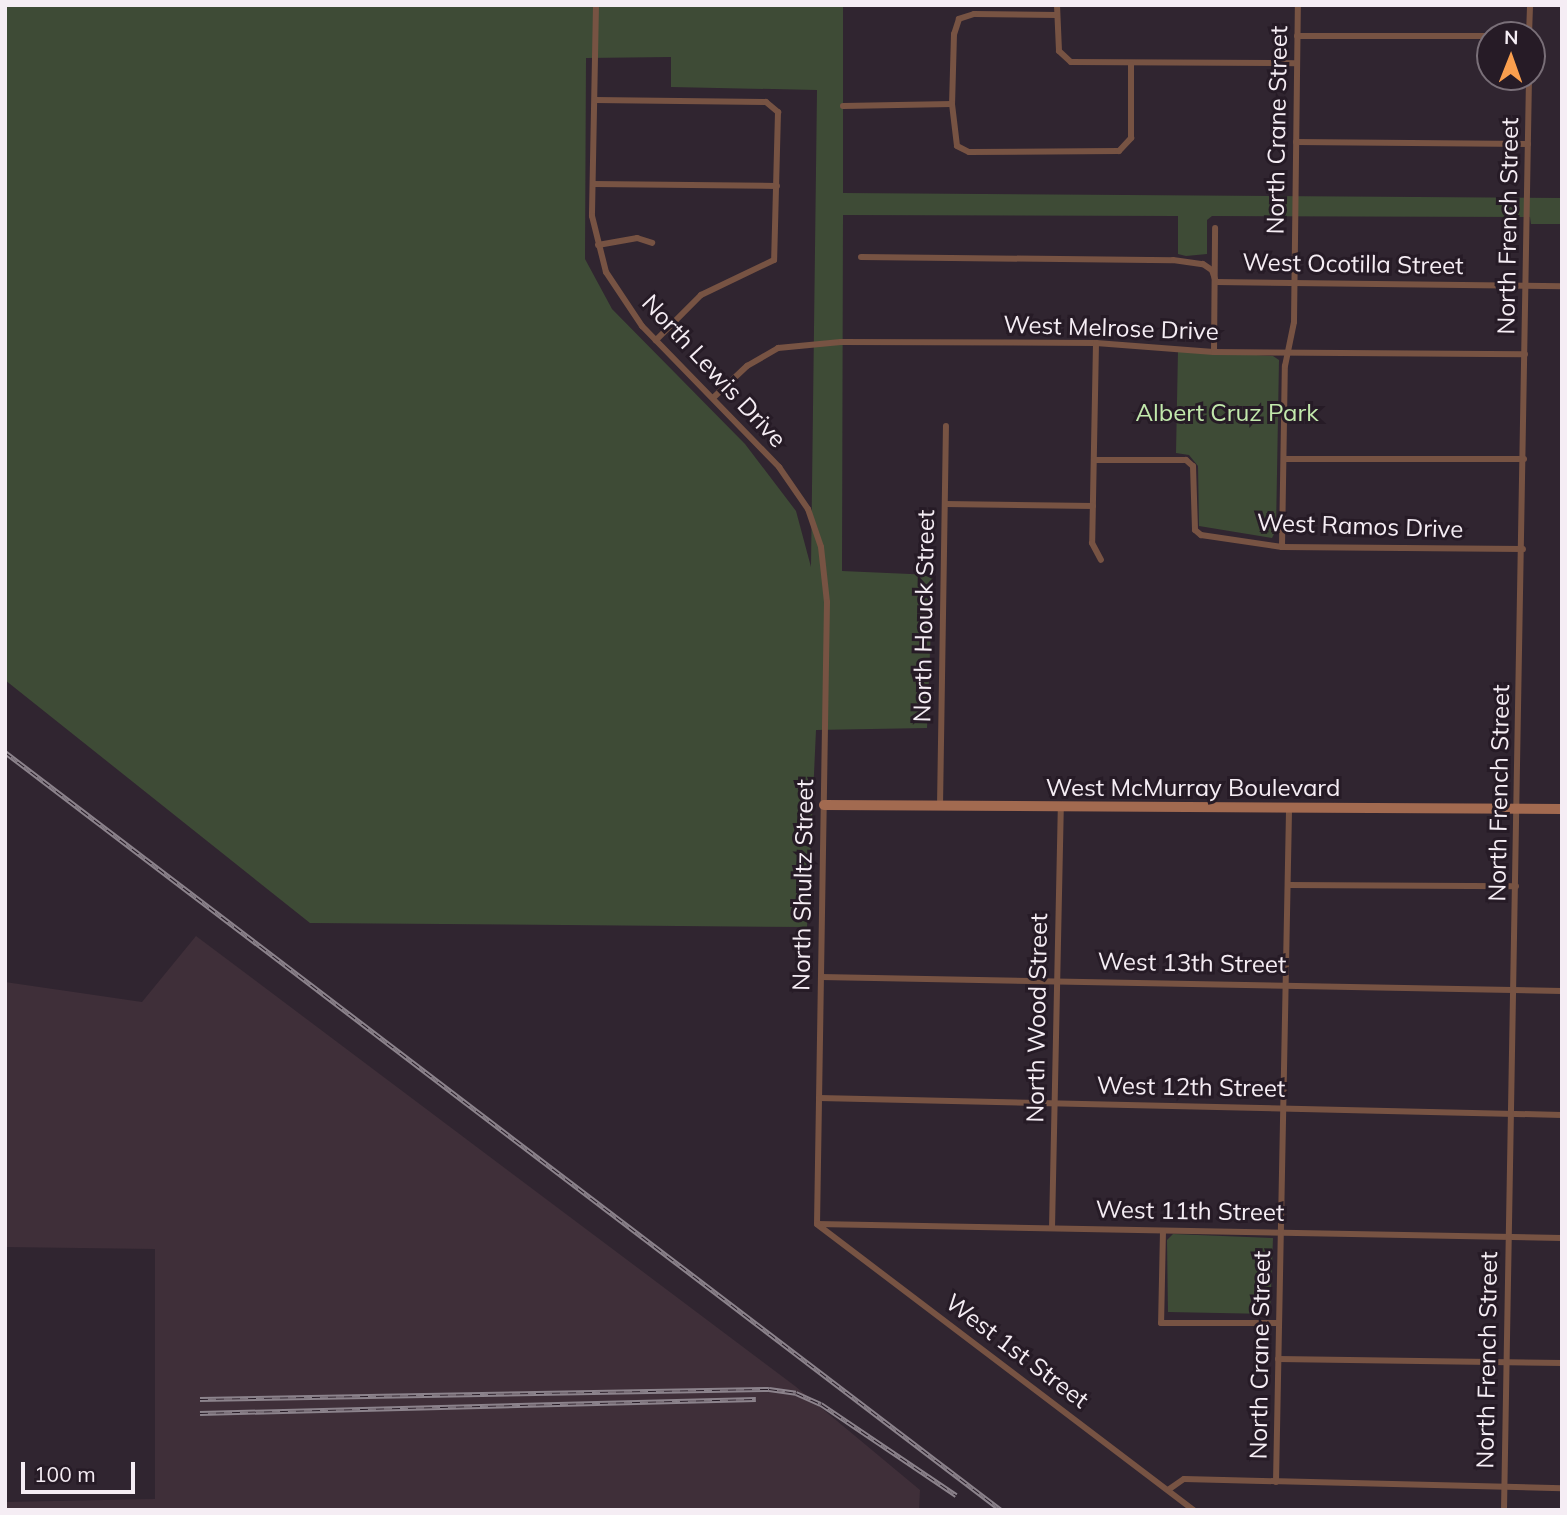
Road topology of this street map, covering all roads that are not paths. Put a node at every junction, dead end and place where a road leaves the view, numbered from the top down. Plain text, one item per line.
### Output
1 (596, 5) edge
2 (1057, 5) edge
3 (1298, 5) edge
4 (1057, 15) junction
5 (1297, 36) junction
6 (1476, 36) edge
7 (1297, 63) junction
8 (1131, 64) junction
9 (1529, 91) edge
10 (595, 100) junction
11 (952, 104) junction
12 (844, 106) dead end
13 (1296, 142) junction
14 (1528, 144) junction
15 (593, 184) junction
16 (777, 186) junction
17 (1215, 228) dead end
18 (652, 243) dead end
19 (598, 245) junction
20 (861, 257) dead end
21 (1216, 282) junction
22 (1294, 282) junction
23 (1526, 286) junction
24 (1562, 286) edge
25 (656, 340) junction
26 (1096, 343) junction
27 (1214, 352) junction
28 (1290, 353) junction
29 (1525, 354) junction
30 (713, 398) junction
31 (946, 426) dead end
32 (1285, 459) junction
33 (1524, 459) junction
34 (1094, 460) junction
35 (946, 504) junction
36 (1093, 506) junction
37 (821, 547) joint
38 (1282, 547) junction
39 (1523, 549) junction
40 (1101, 560) dead end
41 (824, 806) junction
42 (940, 806) junction
43 (1061, 808) junction
44 (1289, 809) junction
45 (1518, 809) junction
46 (1562, 809) edge
47 (1288, 885) junction
48 (1517, 886) junction
49 (821, 977) junction
50 (1057, 980) junction
51 (1286, 984) junction
52 (1513, 990) junction
53 (1562, 991) edge
54 (819, 1098) junction
55 (1055, 1104) junction
56 (1284, 1107) junction
57 (1511, 1114) junction
58 (1562, 1115) edge
59 (817, 1224) junction
60 (1052, 1228) junction
61 (1163, 1231) junction
62 (1282, 1232) junction
63 (1509, 1237) junction
64 (1562, 1238) edge
65 (1279, 1323) junction
66 (1278, 1359) junction
67 (1507, 1362) junction
68 (1562, 1363) edge
69 (1276, 1482) junction
70 (1505, 1487) junction
71 (1562, 1488) edge
72 (1168, 1490) junction
73 (1194, 1510) edge
74 (1504, 1510) edge

1 - 10 street, North Lewis Drive
2 - 4 street
3 - 5 street, North Crane Street
4 - 8 street
4 - 11 street
5 - 6 street
5 - 7 street, North Crane Street
7 - 8 street
7 - 13 street, North Crane Street
8 - 11 street
9 - 14 street, North French Street
10 - 15 street, North Lewis Drive
10 - 16 street
11 - 12 street
13 - 14 street
13 - 22 street, North Crane Street
14 - 23 street, North French Street
15 - 16 street
15 - 19 street, North Lewis Drive
16 - 25 street
17 - 21 street
18 - 19 street
19 - 25 street, North Lewis Drive
20 - 21 street, West Ocotilla Street
21 - 22 street, West Ocotilla Street
21 - 27 street
22 - 23 street, West Ocotilla Street
22 - 28 street, North Crane Street
23 - 24 street, West Ocotilla Street
23 - 29 street, North French Street
25 - 30 street, North Lewis Drive
26 - 27 street, West Melrose Drive
26 - 30 street, West Melrose Drive
26 - 34 street
27 - 28 street, West Melrose Drive
28 - 29 street, West Melrose Drive
28 - 32 street, North Crane Street
29 - 33 street, North French Street
30 - 37 street, North Lewis Drive
31 - 35 street, North Houck Street
32 - 33 street
32 - 38 street, North Crane Street
33 - 39 street, North French Street
34 - 36 street
34 - 38 street, West Ramos Drive
35 - 36 street
35 - 42 street, North Houck Street
36 - 40 street
37 - 41 street, North Shultz Street
38 - 39 street, West Ramos Drive
39 - 45 street, North French Street
41 - 42 street, West McMurray Boulevard
41 - 49 street, North Shultz Street
42 - 43 street, West McMurray Boulevard
43 - 44 street, West McMurray Boulevard
43 - 50 street, North Wood Street
44 - 45 street, West McMurray Boulevard
44 - 47 street, North Crane Street
45 - 46 street, West McMurray Boulevard
45 - 48 street, North French Street
47 - 48 street
47 - 51 street, North Crane Street
48 - 52 street, North French Street
49 - 50 street, West 13th Street
49 - 54 street, North Shultz Street
50 - 51 street, West 13th Street
50 - 55 street, North Wood Street
51 - 52 street, West 13th Street
51 - 56 street, North Crane Street
52 - 53 street, West 13th Street
52 - 57 street, North French Street
54 - 55 street, West 12th Street
54 - 59 street, North Shultz Street
55 - 56 street, West 12th Street
55 - 60 street, North Wood Street
56 - 57 street, West 12th Street
56 - 62 street, North Crane Street
57 - 58 street, West 12th Street
57 - 63 street, North French Street
59 - 60 street, West 11th Street
59 - 72 street, West 1st Street
60 - 61 street, West 11th Street
61 - 62 street, West 11th Street
61 - 65 street
62 - 63 street, West 11th Street
62 - 65 street, North Crane Street
63 - 64 street, West 11th Street
63 - 67 street, North French Street
65 - 66 street, North Crane Street
66 - 67 street
66 - 69 street, North Crane Street
67 - 68 street
67 - 70 street, North French Street
69 - 70 street
69 - 72 street
70 - 71 street
70 - 74 street, North French Street
72 - 73 street, West 1st Street

